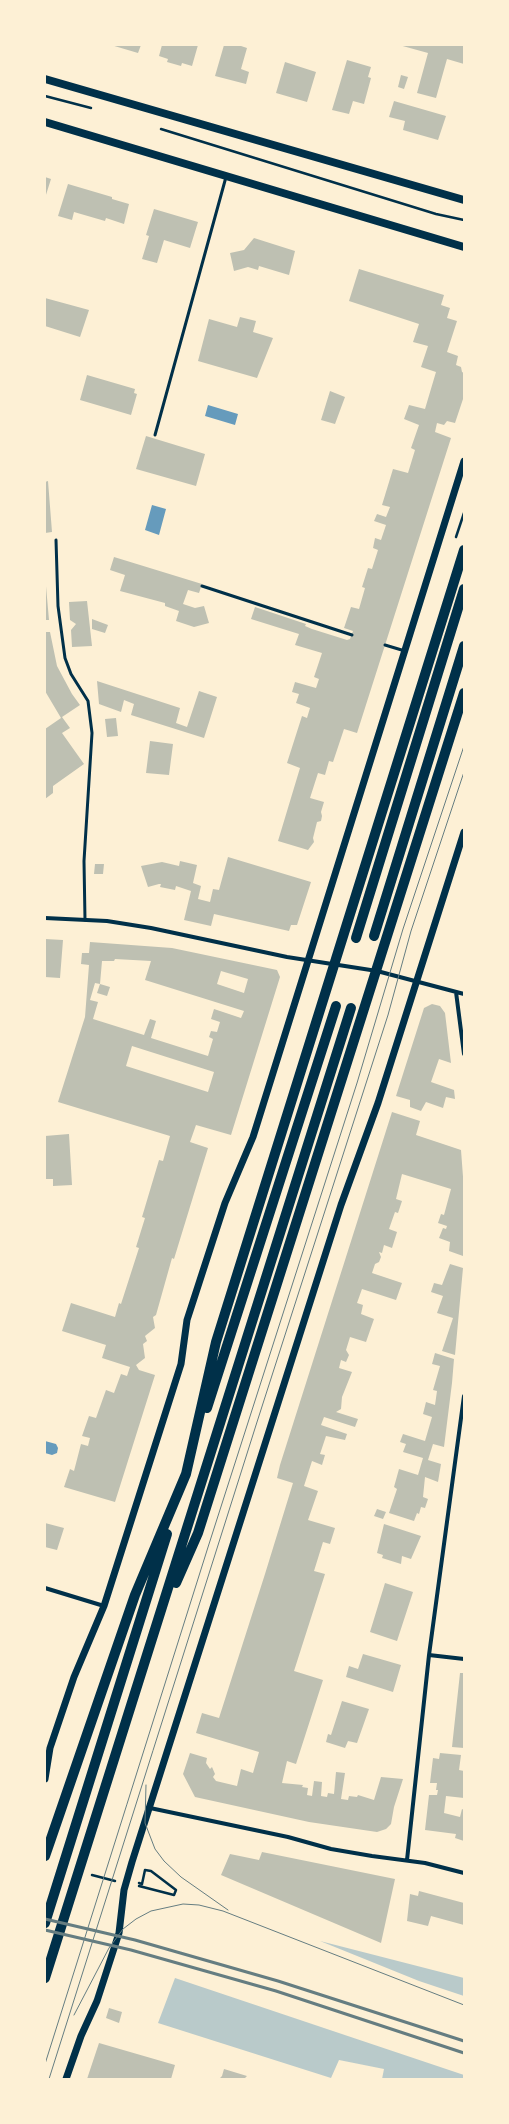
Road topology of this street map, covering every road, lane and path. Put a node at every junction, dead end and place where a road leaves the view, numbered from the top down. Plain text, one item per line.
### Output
1 (45, 79) edge
2 (45, 96) edge
3 (96, 110) dead end
4 (45, 122) edge
5 (156, 127) dead end
6 (226, 175) junction
7 (464, 200) edge
8 (464, 220) edge
9 (464, 243) edge
10 (454, 244) junction
11 (464, 247) edge
12 (155, 435) dead end
13 (464, 461) edge
14 (56, 540) dead end
15 (464, 550) edge
16 (202, 586) dead end
17 (464, 589) edge
18 (352, 635) dead end
19 (385, 645) dead end
20 (464, 646) edge
21 (405, 651) junction
22 (464, 693) edge
23 (464, 832) edge
24 (45, 918) edge
25 (85, 920) junction
26 (374, 936) dead end
27 (356, 938) dead end
28 (308, 960) junction
29 (333, 964) junction
30 (377, 971) junction
31 (416, 981) junction
32 (456, 992) junction
33 (464, 994) edge
34 (336, 1006) dead end
35 (351, 1008) dead end
36 (464, 1054) edge
37 (464, 1396) edge
38 (186, 1474) junction
39 (45, 1588) edge
40 (104, 1606) junction
41 (157, 1625) junction
42 (429, 1655) junction
43 (464, 1659) edge
44 (45, 1779) edge
45 (150, 1808) junction
46 (45, 1856) edge
47 (407, 1860) junction
48 (464, 1873) edge
49 (45, 1923) edge
50 (45, 1978) edge
51 (66, 2079) edge

1 - 7 main road
2 - 3 path
4 - 6 main road
5 - 8 path
6 - 10 main road
6 - 12 lane
9 - 10 street
10 - 11 main road
13 - 21 street
14 - 25 lane
15 - 29 main road
16 - 18 lane
17 - 27 main road
19 - 21 lane
20 - 26 main road
21 - 28 street
22 - 30 main road
23 - 31 street
24 - 25 street
25 - 28 street
28 - 29 street
28 - 40 street
29 - 30 street
29 - 38 main road
30 - 31 street
30 - 41 main road
31 - 32 street
31 - 45 street
32 - 33 street
32 - 36 street
34 - 38 main road
35 - 41 main road
37 - 42 street
38 - 46 main road
38 - 49 main road
39 - 40 street
40 - 44 street
41 - 50 main road
42 - 43 street
42 - 47 street
45 - 47 street
45 - 51 street
47 - 48 street

